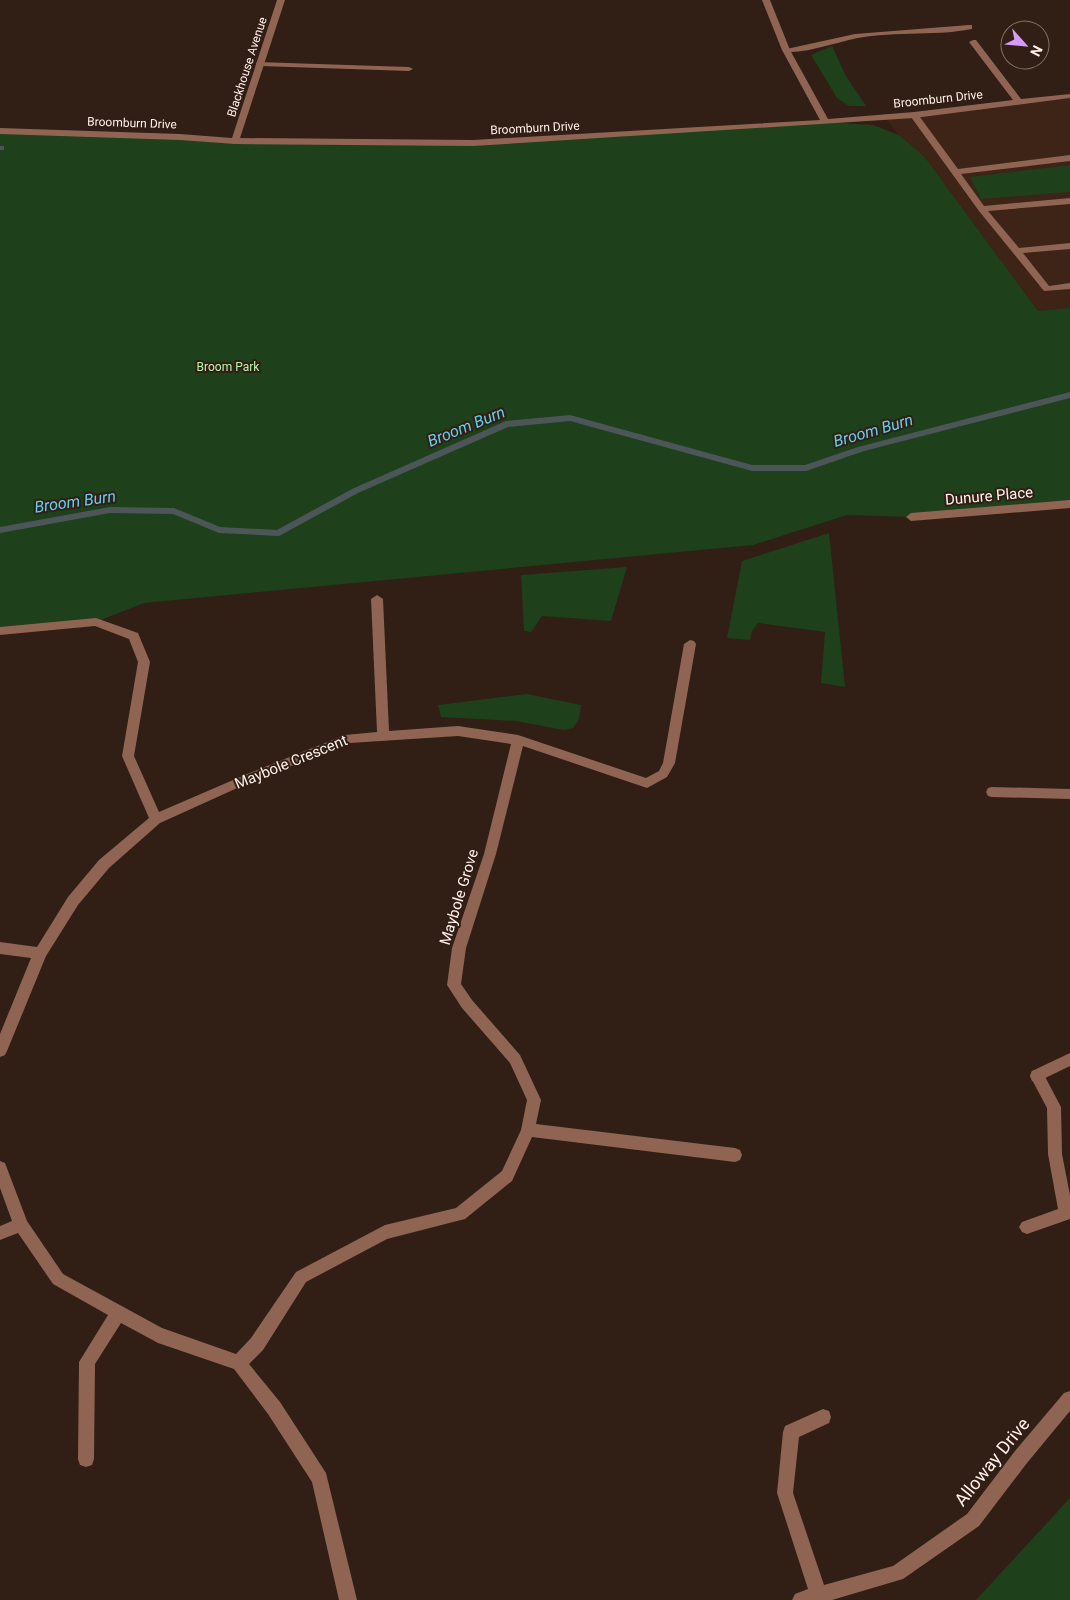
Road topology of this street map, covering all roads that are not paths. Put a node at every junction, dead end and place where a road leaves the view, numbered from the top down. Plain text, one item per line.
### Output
1 (281, 0) edge
2 (766, 0) edge
3 (969, 27) dead end
4 (973, 42) dead end
5 (786, 50) junction
6 (260, 64) junction
7 (409, 69) dead end
8 (1070, 96) edge
9 (1019, 102) junction
10 (914, 115) junction
11 (825, 122) junction
12 (0, 131) edge
13 (235, 141) junction
14 (1070, 158) edge
15 (955, 172) junction
16 (1070, 201) edge
17 (982, 209) junction
18 (1070, 246) edge
19 (1016, 251) junction
20 (1070, 286) edge
21 (1070, 504) edge
22 (911, 517) dead end
23 (377, 599) dead end
24 (0, 631) edge
25 (690, 644) dead end
26 (383, 735) junction
27 (518, 740) junction
28 (992, 792) dead end
29 (1070, 794) edge
30 (156, 819) junction
31 (0, 948) edge
32 (40, 953) junction
33 (0, 1051) edge
34 (1070, 1059) edge
35 (528, 1130) junction
36 (735, 1155) dead end
37 (0, 1168) edge
38 (1068, 1219) edge
39 (21, 1225) junction
40 (1027, 1227) dead end
41 (0, 1233) edge
42 (118, 1313) junction
43 (239, 1363) junction
44 (1070, 1399) edge
45 (823, 1417) dead end
46 (86, 1459) dead end
47 (819, 1595) junction
48 (348, 1600) edge
49 (801, 1600) edge

1 - 6 street, Blackhouse Avenue
2 - 5 street
3 - 5 street
4 - 9 street
5 - 11 street
6 - 7 street
6 - 13 street, Blackhouse Avenue
8 - 9 street, Broomburn Drive
9 - 10 street, Broomburn Drive
10 - 11 street, Broomburn Drive
10 - 15 street
11 - 13 street, Broomburn Drive
12 - 13 street, Broomburn Drive
14 - 15 street
15 - 17 street
16 - 17 street
17 - 19 street
18 - 19 street
19 - 20 street
21 - 22 street, Dunure Place
23 - 26 street
24 - 30 street
25 - 27 street, Maybole Crescent
26 - 27 street, Maybole Crescent
26 - 30 street, Maybole Crescent
27 - 35 street, Maybole Grove
28 - 29 street
30 - 32 street, Maybole Crescent
31 - 32 street
32 - 33 street, Maybole Crescent
34 - 38 street
35 - 36 street
35 - 43 street, Maybole Grove
37 - 39 street
38 - 40 street
39 - 41 street
39 - 42 street
42 - 43 street
42 - 46 street
43 - 48 street
44 - 47 street, Alloway Drive
45 - 47 street
47 - 49 street, Alloway Drive

